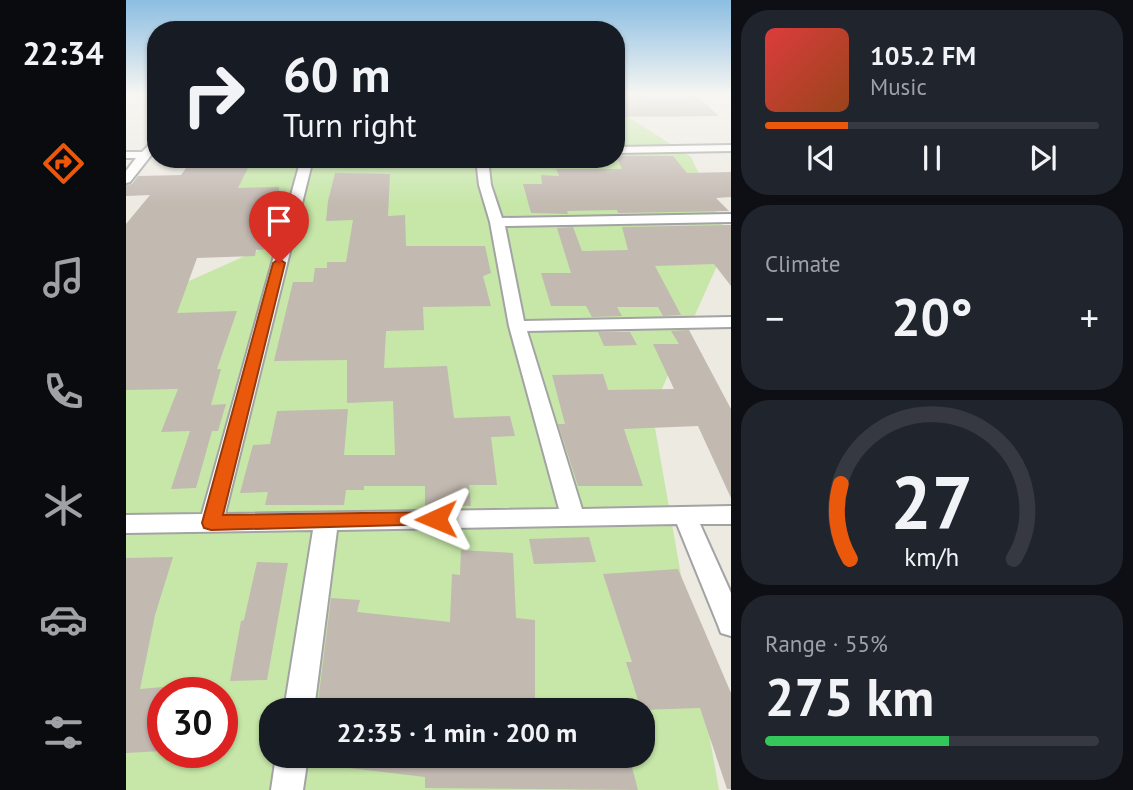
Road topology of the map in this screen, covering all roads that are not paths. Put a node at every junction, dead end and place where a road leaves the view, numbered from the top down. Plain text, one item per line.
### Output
1 (730, 148) edge
2 (625, 150) edge
3 (147, 152) edge
4 (126, 155) edge
5 (145, 155) junction
6 (305, 168) edge
7 (483, 168) edge
8 (126, 179) edge
9 (730, 218) edge
10 (497, 222) junction
11 (730, 322) edge
12 (517, 326) junction
13 (730, 515) edge
14 (573, 516) junction
15 (685, 516) junction
16 (326, 522) junction
17 (211, 523) junction
18 (126, 524) edge
19 (730, 625) edge
20 (301, 698) edge
21 (290, 768) edge
22 (287, 790) edge

1 - 2 street
3 - 5 street
4 - 5 street
5 - 8 street
6 - 17 street
7 - 10 street
9 - 10 street
10 - 12 street
11 - 12 street
12 - 14 street
13 - 15 street
14 - 15 street
14 - 16 street
15 - 19 street
16 - 17 street
16 - 20 street
17 - 18 street
21 - 22 street

